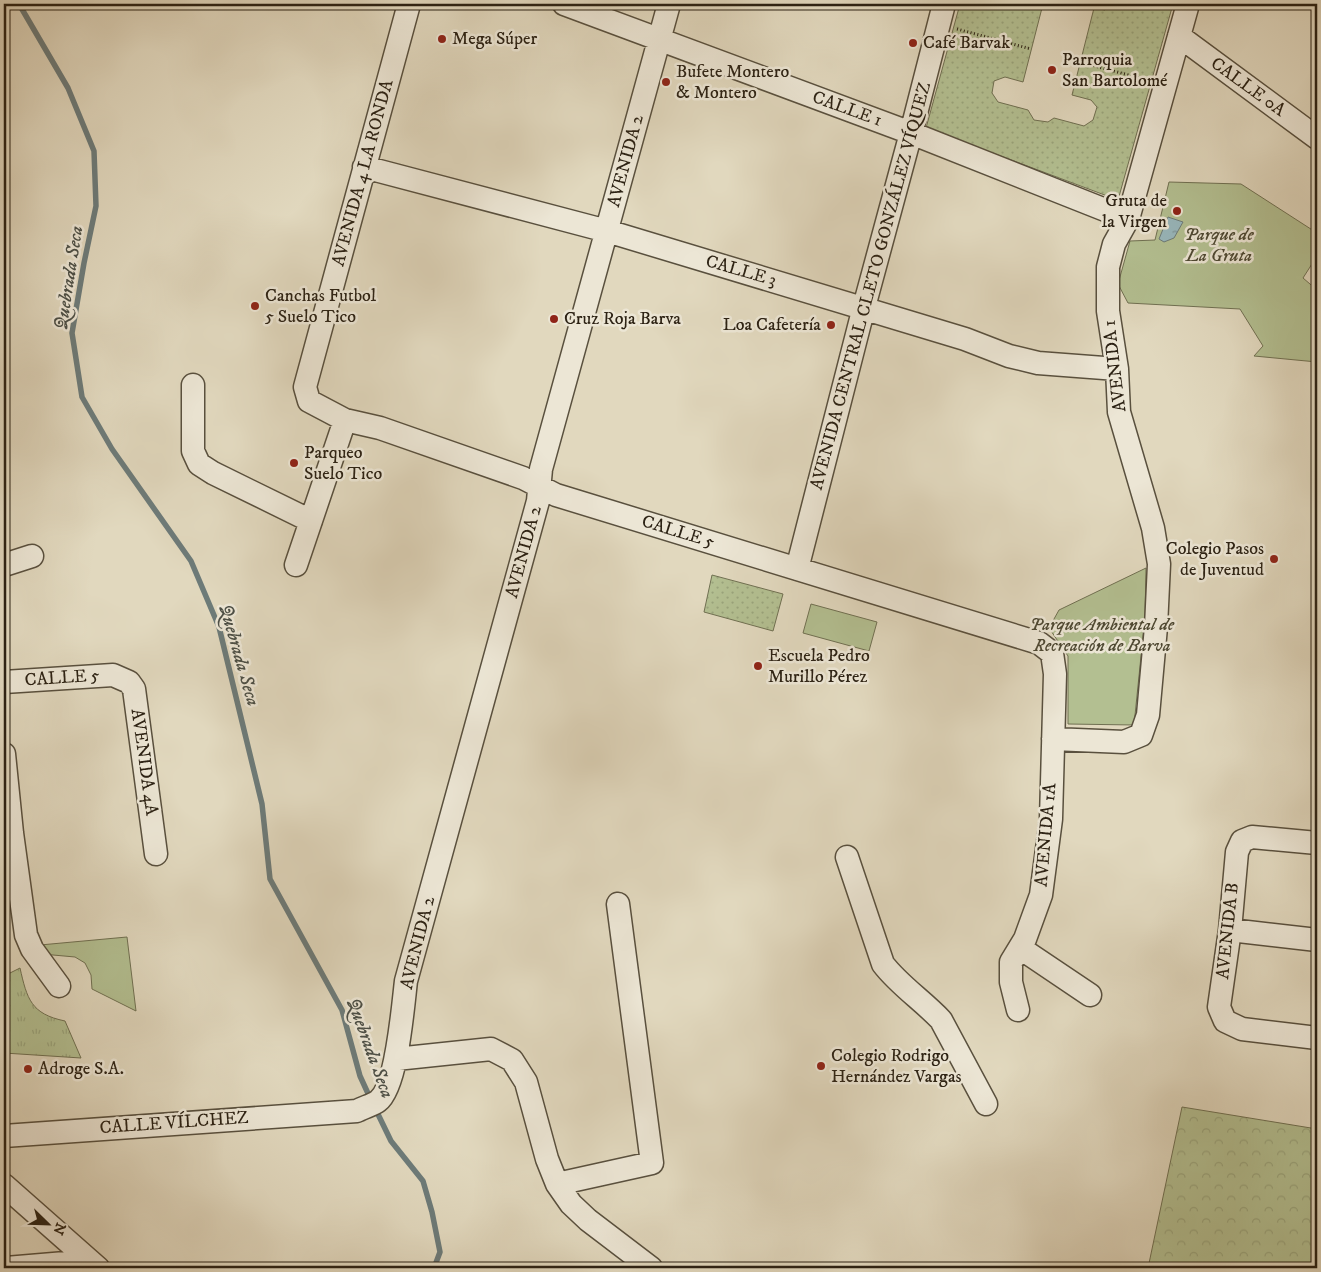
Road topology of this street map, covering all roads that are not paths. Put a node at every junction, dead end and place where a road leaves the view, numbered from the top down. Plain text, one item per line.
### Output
1 (409, 4) edge
2 (564, 4) edge
3 (669, 4) edge
4 (944, 4) edge
5 (1188, 4) edge
6 (1179, 36) junction
7 (659, 39) junction
8 (911, 133) junction
9 (1317, 137) edge
10 (364, 167) junction
11 (1128, 219) junction
12 (608, 232) junction
13 (864, 307) junction
14 (1117, 369) junction
15 (193, 385) dead end
16 (309, 401) joint
17 (345, 420) junction
18 (539, 486) junction
19 (311, 521) junction
20 (32, 556) dead end
21 (4, 565) edge
22 (296, 566) dead end
23 (797, 569) junction
24 (1052, 653) joint
25 (121, 677) joint
26 (4, 682) edge
27 (1053, 739) junction
28 (4, 754) edge
29 (1317, 842) edge
30 (156, 854) dead end
31 (847, 857) dead end
32 (618, 904) dead end
33 (1230, 930) junction
34 (1317, 940) edge
35 (1020, 948) junction
36 (59, 986) dead end
37 (1090, 994) dead end
38 (1018, 1010) dead end
39 (1317, 1038) edge
40 (396, 1059) junction
41 (986, 1104) dead end
42 (351, 1111) joint
43 (4, 1136) edge
44 (557, 1184) junction
45 (4, 1185) edge
46 (94, 1264) edge
47 (6, 1268) edge
48 (651, 1268) edge

1 - 10 street, AVENIDA 4 LA RONDA
2 - 7 street, CALLE 1
3 - 7 street, AVENIDA 2
4 - 8 street, AVENIDA CENTRAL CLETO GONZÁLEZ VÍQUEZ
5 - 6 street, AVENIDA 1
6 - 9 street, CALLE 0A
6 - 11 street, AVENIDA 1
7 - 8 street, CALLE 1
7 - 12 street, AVENIDA 2
8 - 11 street, CALLE 1
8 - 13 street, AVENIDA CENTRAL CLETO GONZÁLEZ VÍQUEZ
10 - 12 street, CALLE 3
10 - 16 street, AVENIDA 4 LA RONDA
11 - 14 street, AVENIDA 1
12 - 13 street, CALLE 3
12 - 18 street, AVENIDA 2
13 - 14 street, CALLE 3
13 - 23 street, AVENIDA CENTRAL CLETO GONZÁLEZ VÍQUEZ
14 - 27 street, AVENIDA 1
15 - 19 street
16 - 17 street, CALLE 5
17 - 18 street, CALLE 5
17 - 19 street
18 - 23 street, CALLE 5
18 - 40 street, AVENIDA 2
19 - 22 street
20 - 21 street
23 - 24 street, CALLE 5
24 - 27 street, AVENIDA 1A
25 - 26 street, CALLE 5
25 - 30 street, AVENIDA 4A
27 - 35 street, AVENIDA 1A
28 - 36 street
29 - 33 street, AVENIDA B
31 - 41 street
32 - 44 street
33 - 34 street
33 - 39 street, AVENIDA B
35 - 37 street
35 - 38 street, AVENIDA 1A
40 - 42 street, AVENIDA 2
40 - 44 street
42 - 43 street, CALLE VÍLCHEZ
44 - 48 street
45 - 46 street
46 - 47 street

